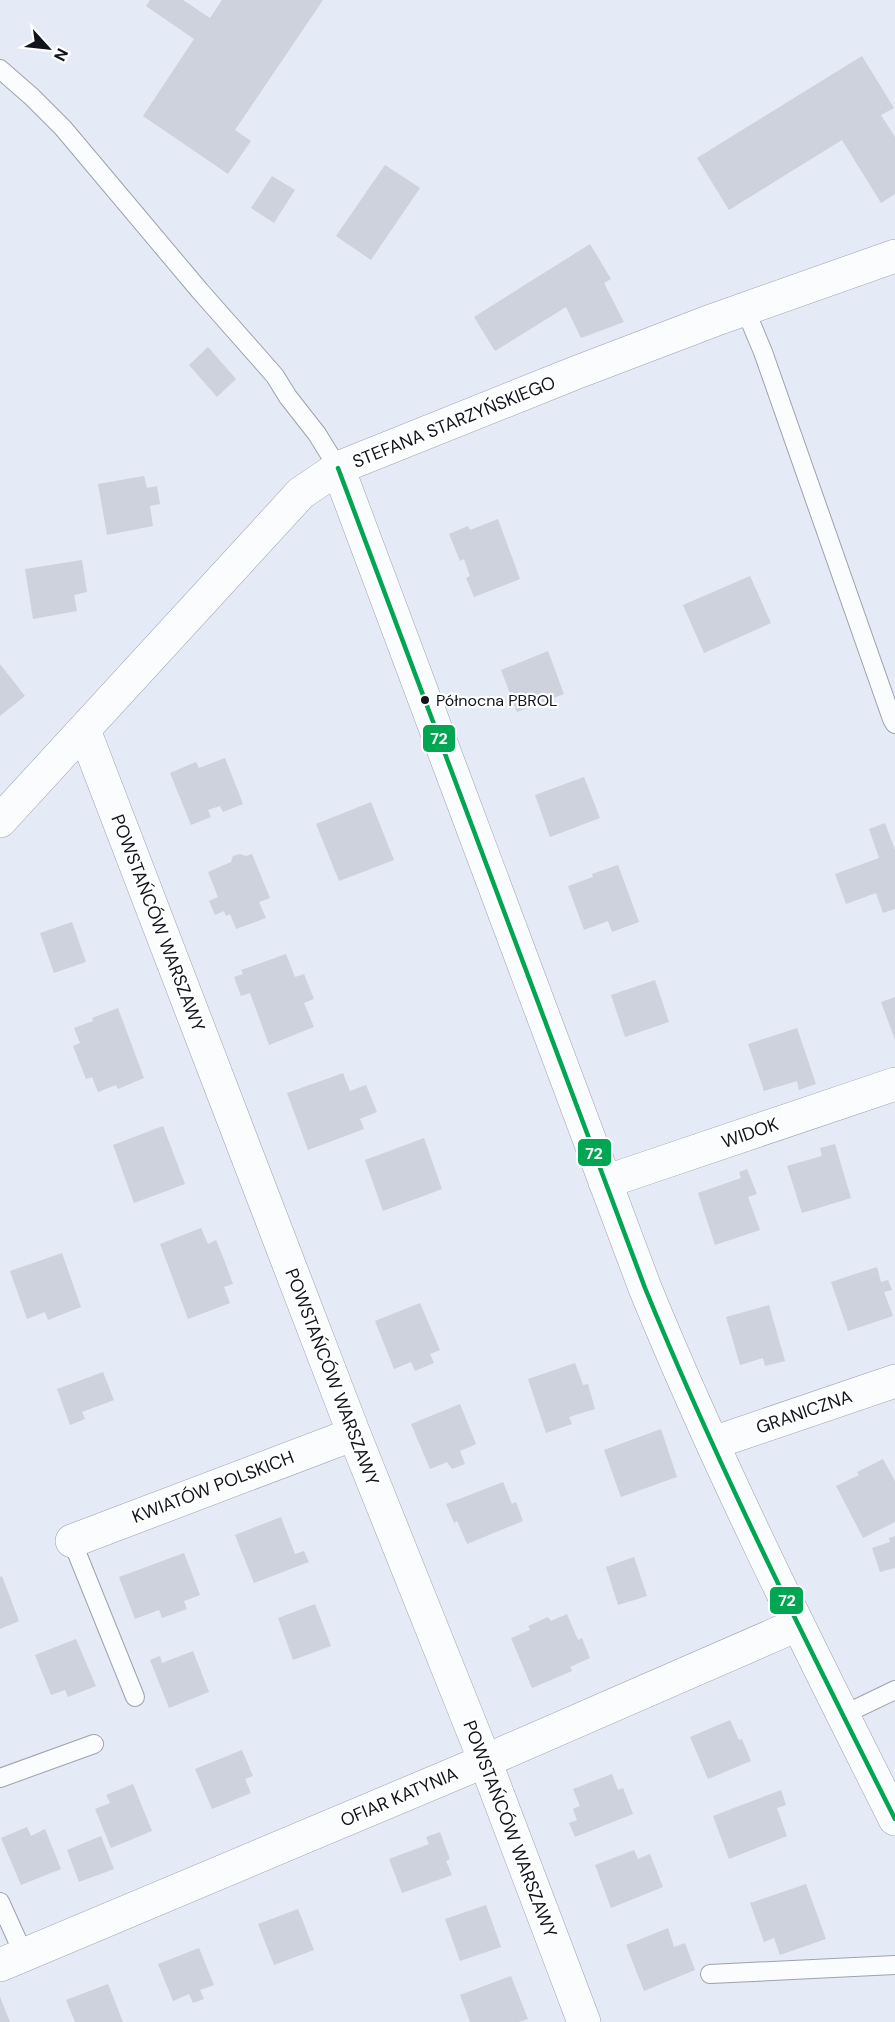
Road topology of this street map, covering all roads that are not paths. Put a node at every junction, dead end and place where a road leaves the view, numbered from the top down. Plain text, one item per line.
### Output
1 (0, 69) edge
2 (895, 256) edge
3 (745, 309) junction
4 (338, 468) junction
5 (895, 724) edge
6 (84, 730) junction
7 (0, 821) edge
8 (895, 1084) edge
9 (605, 1182) junction
10 (895, 1381) edge
11 (354, 1434) junction
12 (713, 1443) junction
13 (72, 1541) joint
14 (797, 1625) junction
15 (895, 1690) edge
16 (135, 1697) dead end
17 (843, 1715) junction
18 (94, 1744) dead end
19 (485, 1761) junction
20 (0, 1778) edge
21 (895, 1819) edge
22 (0, 1902) edge
23 (12, 1960) edge
24 (895, 1965) edge
25 (710, 1974) dead end
26 (584, 2022) edge

1 - 4 lane
2 - 3 street, STEFANA STARZYŃSKIEGO
3 - 4 street, STEFANA STARZYŃSKIEGO
3 - 5 lane
4 - 6 street, STEFANA STARZYŃSKIEGO
4 - 9 street
6 - 7 street, STEFANA STARZYŃSKIEGO
6 - 11 street, POWSTAŃCÓW WARSZAWY
8 - 9 street, WIDOK
9 - 12 street
10 - 12 street, GRANICZNA
11 - 13 street, KWIATÓW POLSKICH
11 - 19 street, POWSTAŃCÓW WARSZAWY
12 - 14 street
13 - 16 lane
14 - 17 street
14 - 19 street, OFIAR KATYNIA
15 - 17 lane
17 - 21 street
18 - 20 lane
19 - 23 street, OFIAR KATYNIA
19 - 26 street, POWSTAŃCÓW WARSZAWY
22 - 23 lane
24 - 25 lane

